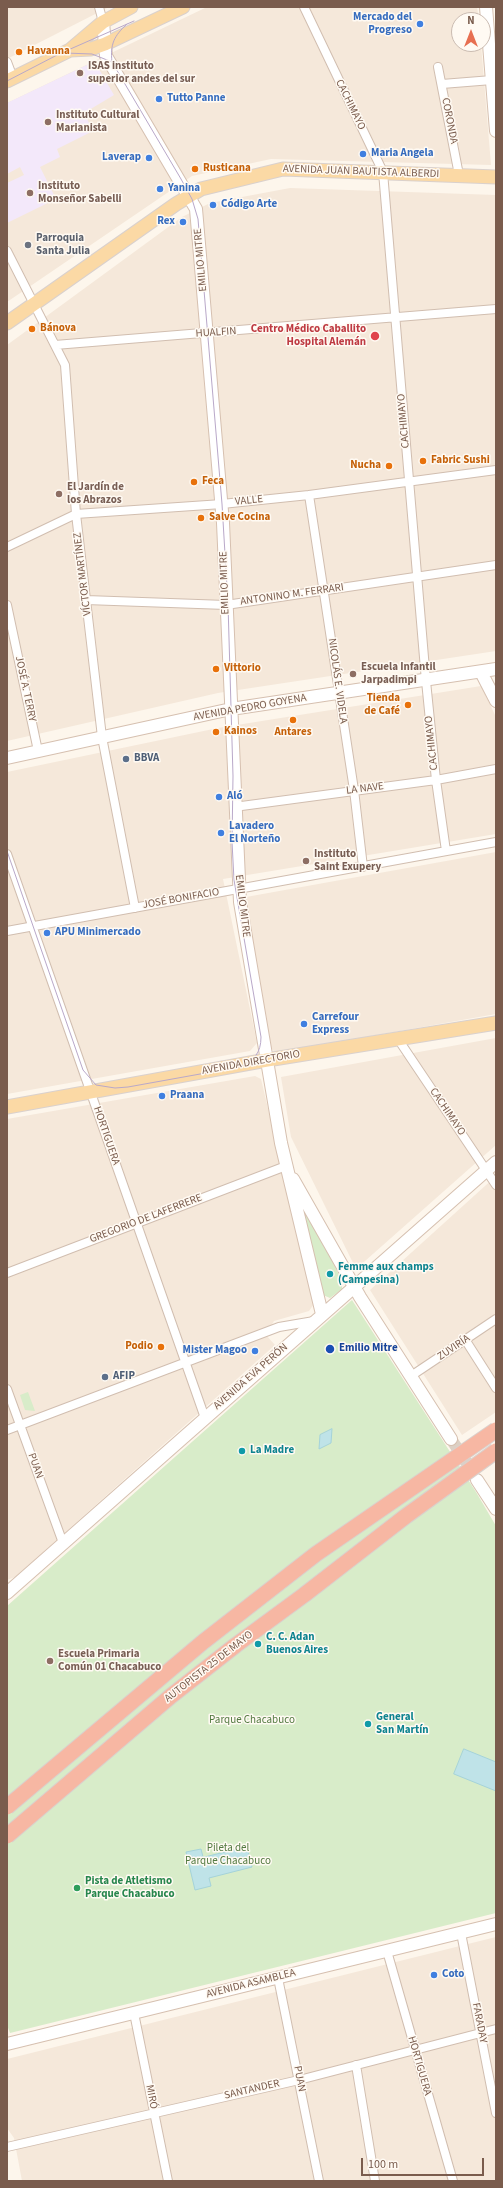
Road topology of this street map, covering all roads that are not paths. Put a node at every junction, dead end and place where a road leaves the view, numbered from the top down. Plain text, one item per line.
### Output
1 (99, 7) edge
2 (132, 7) edge
3 (183, 7) edge
4 (304, 7) edge
5 (486, 7) edge
6 (103, 22) junction
7 (105, 44) junction
8 (493, 47) edge
9 (70, 50) junction
10 (7, 62) edge
11 (438, 67) dead end
12 (10, 79) edge
13 (492, 80) junction
14 (442, 84) junction
15 (496, 131) edge
16 (382, 172) junction
17 (459, 175) junction
18 (496, 177) edge
19 (189, 196) junction
20 (7, 251) edge
21 (32, 304) junction
22 (496, 309) edge
23 (395, 318) junction
24 (7, 322) edge
25 (207, 333) junction
26 (55, 345) junction
27 (496, 470) edge
28 (410, 483) junction
29 (309, 495) junction
30 (222, 504) junction
31 (76, 514) junction
32 (7, 547) edge
33 (496, 565) edge
34 (418, 576) junction
35 (324, 590) junction
36 (86, 600) junction
37 (7, 604) edge
38 (226, 605) junction
39 (496, 669) edge
40 (481, 672) junction
41 (426, 681) junction
42 (339, 693) junction
43 (496, 701) edge
44 (230, 709) junction
45 (102, 737) junction
46 (38, 751) junction
47 (7, 758) edge
48 (496, 769) edge
49 (436, 780) junction
50 (354, 790) junction
51 (234, 807) junction
52 (496, 842) edge
53 (446, 851) junction
54 (7, 854) edge
55 (363, 867) junction
56 (239, 889) junction
57 (135, 908) junction
58 (33, 926) junction
59 (7, 931) edge
60 (496, 1023) edge
61 (398, 1039) junction
62 (267, 1060) junction
63 (90, 1092) junction
64 (7, 1108) edge
65 (286, 1166) junction
66 (492, 1166) edge
67 (496, 1185) edge
68 (136, 1223) junction
69 (7, 1273) edge
70 (354, 1286) junction
71 (318, 1318) junction
72 (496, 1320) edge
73 (466, 1341) junction
74 (185, 1363) junction
75 (411, 1376) junction
76 (496, 1388) edge
77 (7, 1389) edge
78 (205, 1418) junction
79 (20, 1425) junction
80 (7, 1430) edge
81 (496, 1430) edge
82 (451, 1439) tunnel mouth
83 (496, 1451) edge
84 (477, 1480) tunnel mouth
85 (495, 1504) edge
86 (63, 1543) junction
87 (22, 1579) junction
88 (7, 1585) edge
89 (7, 1593) edge
90 (7, 1807) edge
91 (7, 1836) edge
92 (496, 1924) edge
93 (460, 1933) junction
94 (387, 1951) junction
95 (278, 1978) junction
96 (134, 2013) junction
97 (496, 2029) edge
98 (481, 2032) junction
99 (7, 2044) edge
100 (414, 2050) junction
101 (356, 2064) junction
102 (299, 2080) junction
103 (155, 2113) junction
104 (496, 2113) edge
105 (7, 2148) edge
106 (168, 2181) edge
107 (319, 2181) edge
108 (375, 2181) edge
109 (453, 2181) edge

1 - 6 street
2 - 6 main road
3 - 7 main road
4 - 16 street, CACHIMAYO
5 - 8 street
6 - 7 street, EMILIO MITRE
6 - 9 main road
7 - 9 main road
7 - 19 street, EMILIO MITRE
8 - 13 street
9 - 12 main road
10 - 12 street
11 - 14 street, CORONDA
13 - 14 street
13 - 15 street
14 - 17 street, CORONDA
16 - 17 main road, AVENIDA JUAN BAUTISTA ALBERDI
16 - 19 main road, AVENIDA JUAN BAUTISTA ALBERDI
16 - 23 street, CACHIMAYO
17 - 18 main road, AVENIDA JUAN BAUTISTA ALBERDI
19 - 21 main road, AVENIDA JUAN BAUTISTA ALBERDI
19 - 25 street, EMILIO MITRE
20 - 21 street, VÍCTOR MARTÍNEZ
21 - 24 main road, AVENIDA JUAN BAUTISTA ALBERDI
21 - 26 street, VÍCTOR MARTÍNEZ
22 - 23 street, HUALFIN
23 - 25 street, HUALFIN
23 - 28 street, CACHIMAYO
25 - 26 street, HUALFIN
25 - 30 street, EMILIO MITRE
26 - 31 street, VÍCTOR MARTÍNEZ
27 - 28 street, VALLE
28 - 29 street, VALLE
28 - 34 street, CACHIMAYO
29 - 30 street, VALLE
29 - 35 street, NICOLÁS E. VIDELA
30 - 31 street, VALLE
30 - 38 street, EMILIO MITRE
31 - 32 street, VALLE
31 - 36 street, VÍCTOR MARTÍNEZ
33 - 34 street, ANTONINO M. FERRARI
34 - 35 street, ANTONINO M. FERRARI
34 - 41 street, CACHIMAYO
35 - 38 street, ANTONINO M. FERRARI
35 - 42 street, NICOLÁS E. VIDELA
36 - 38 street, ANTONINO M. FERRARI
36 - 45 street, VÍCTOR MARTÍNEZ
37 - 46 street, JOSÉ A. TERRY
38 - 44 street, EMILIO MITRE
39 - 40 street, AVENIDA PEDRO GOYENA
40 - 41 street, AVENIDA PEDRO GOYENA
40 - 43 street
41 - 42 street, AVENIDA PEDRO GOYENA
41 - 49 street, CACHIMAYO
42 - 44 street, AVENIDA PEDRO GOYENA
42 - 50 street, NICOLÁS E. VIDELA
44 - 45 street, AVENIDA PEDRO GOYENA
44 - 51 street, EMILIO MITRE
45 - 46 street, AVENIDA PEDRO GOYENA
45 - 57 street, VÍCTOR MARTÍNEZ
46 - 47 street, AVENIDA PEDRO GOYENA
48 - 49 street, LA NAVE
49 - 50 street, LA NAVE
49 - 53 street, CACHIMAYO
50 - 51 street, LA NAVE
50 - 55 street, NICOLÁS E. VIDELA
51 - 56 street, EMILIO MITRE
52 - 53 street, JOSÉ BONIFACIO
53 - 55 street, JOSÉ BONIFACIO
54 - 58 street, HORTIGUERA
55 - 56 street, JOSÉ BONIFACIO
56 - 57 street, JOSÉ BONIFACIO
56 - 62 street, EMILIO MITRE
57 - 58 street, JOSÉ BONIFACIO
58 - 59 street, JOSÉ BONIFACIO
58 - 63 street, HORTIGUERA
60 - 61 main road, AVENIDA DIRECTORIO
61 - 62 main road, AVENIDA DIRECTORIO
61 - 66 street, CACHIMAYO
62 - 63 main road, AVENIDA DIRECTORIO
62 - 65 street, EMILIO MITRE
63 - 64 main road, AVENIDA DIRECTORIO
63 - 68 street, HORTIGUERA
65 - 68 street, GREGORIO DE LAFERRERE
65 - 70 street, EMILIO MITRE
65 - 71 street, EMILIO MITRE
66 - 67 street, CACHIMAYO
66 - 70 street, AVENIDA EVA PERÓN
68 - 69 street, GREGORIO DE LAFERRERE
68 - 74 street, HORTIGUERA
70 - 71 street, AVENIDA EVA PERÓN
70 - 75 street, EMILIO MITRE
71 - 74 street
71 - 78 street, AVENIDA EVA PERÓN
72 - 73 street, ZUVIRÍA
73 - 75 street, ZUVIRÍA
73 - 76 street
74 - 78 street, HORTIGUERA
74 - 79 street
75 - 82 street, EMILIO MITRE
77 - 79 street, PUAN
78 - 86 street, AVENIDA EVA PERÓN
79 - 80 street
79 - 86 street, PUAN
81 - 90 highway, AUTOPISTA 25 DE MAYO, bridge
83 - 91 highway, AUTOPISTA 25 DE MAYO, bridge
84 - 85 street
86 - 87 street, AVENIDA EVA PERÓN
87 - 88 street
87 - 89 street, AVENIDA EVA PERÓN
92 - 93 street, AVENIDA ASAMBLEA
93 - 94 street, AVENIDA ASAMBLEA
93 - 98 street, FARADAY
94 - 95 street, AVENIDA ASAMBLEA
94 - 100 street, HORTIGUERA
95 - 96 street, AVENIDA ASAMBLEA
95 - 102 street, PUAN
96 - 99 street, AVENIDA ASAMBLEA
96 - 103 street, MIRÓ
97 - 98 street, SANTANDER
98 - 100 street, SANTANDER
98 - 104 street, FARADAY
100 - 101 street, SANTANDER
100 - 109 street, HORTIGUERA
101 - 102 street, SANTANDER
101 - 108 street
102 - 103 street, SANTANDER
102 - 107 street, PUAN
103 - 105 street, SANTANDER
103 - 106 street, MIRÓ

